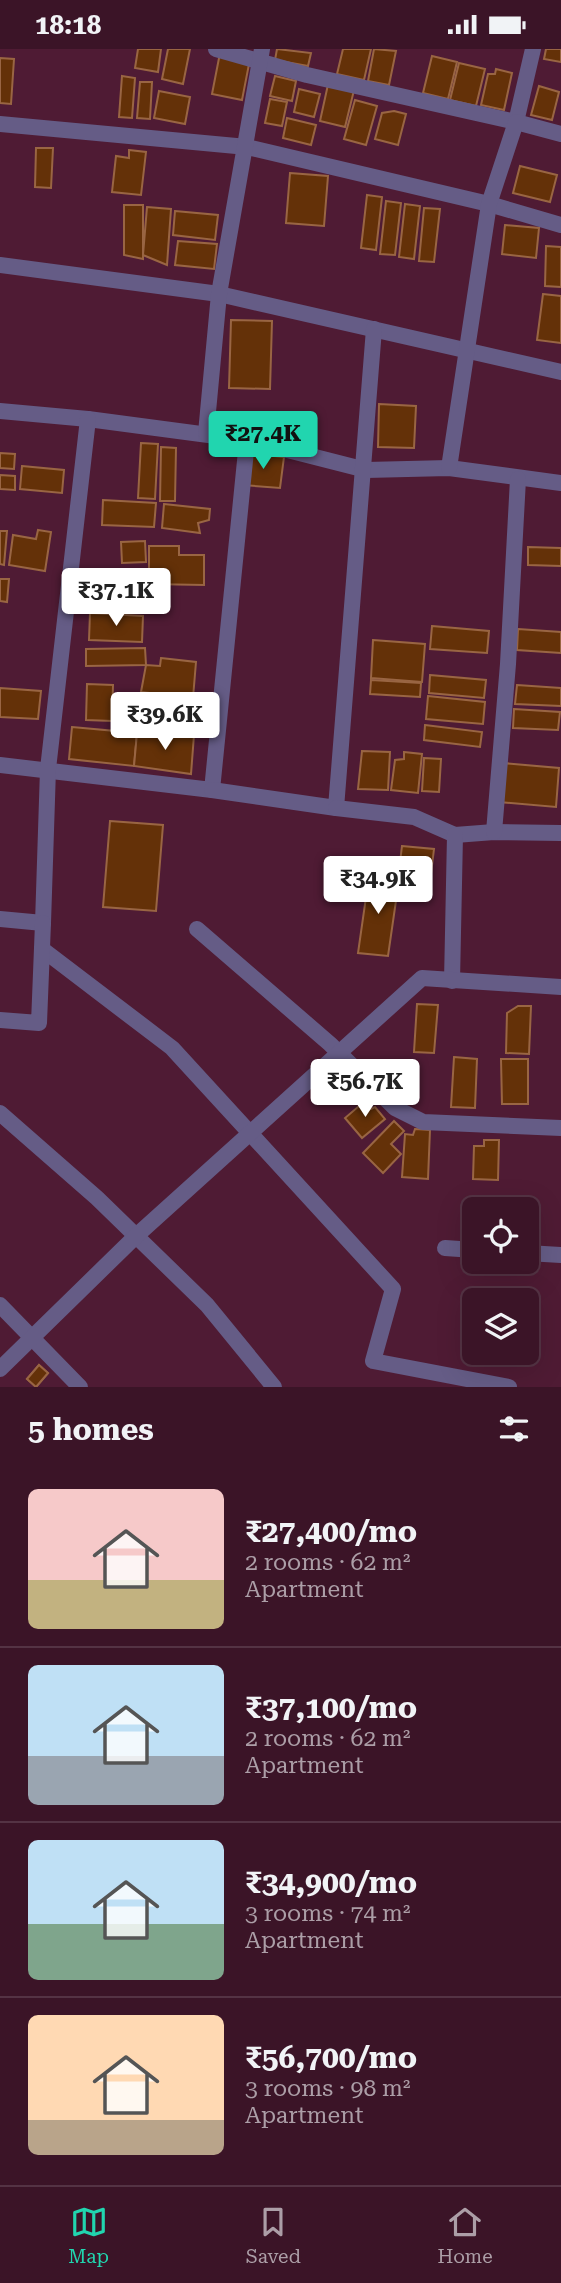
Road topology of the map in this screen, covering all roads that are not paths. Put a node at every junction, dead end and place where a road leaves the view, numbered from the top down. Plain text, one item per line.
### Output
1 (216, 49) edge
2 (533, 49) edge
3 (261, 55) edge
4 (516, 122) junction
5 (0, 124) edge
6 (561, 134) edge
7 (247, 147) junction
8 (489, 204) junction
9 (561, 225) edge
10 (0, 265) edge
11 (219, 294) junction
12 (373, 329) junction
13 (464, 349) junction
14 (561, 372) edge
15 (0, 411) edge
16 (88, 419) junction
17 (248, 421) dead end
18 (206, 433) junction
19 (246, 439) junction
20 (363, 468) junction
21 (449, 468) junction
22 (517, 479) junction
23 (561, 483) edge
24 (0, 765) edge
25 (48, 769) junction
26 (212, 790) junction
27 (336, 808) junction
28 (494, 832) junction
29 (561, 833) edge
30 (455, 835) junction
31 (0, 919) edge
32 (43, 923) junction
33 (197, 929) dead end
34 (42, 949) junction
35 (452, 981) junction
36 (561, 987) edge
37 (0, 1020) edge
38 (339, 1054) junction
39 (0, 1113) edge
40 (561, 1128) edge
41 (251, 1135) junction
42 (136, 1236) junction
43 (445, 1248) dead end
44 (462, 1249) edge
45 (539, 1254) edge
46 (561, 1255) edge
47 (0, 1304) edge
48 (32, 1337) junction
49 (0, 1369) edge
50 (80, 1387) edge
51 (274, 1387) edge
52 (509, 1387) edge

1 - 3 street
2 - 4 street
3 - 4 street
3 - 7 street
4 - 6 street
4 - 8 street
5 - 7 street
7 - 8 street
7 - 11 street
8 - 9 street
8 - 13 street
10 - 11 street
11 - 12 street
11 - 18 street
12 - 13 street
12 - 20 street
13 - 14 street
13 - 21 street
15 - 16 street
16 - 18 street
16 - 25 street
17 - 19 street
18 - 19 street
19 - 20 street, bridge
19 - 26 street
20 - 21 street
20 - 27 street
21 - 22 street
22 - 23 street
22 - 28 street
24 - 25 street
25 - 26 street
25 - 32 street
26 - 27 street
27 - 30 street
28 - 29 street
28 - 30 street
30 - 35 street
31 - 32 street
32 - 34 street
33 - 38 street
34 - 37 street
34 - 41 street
35 - 36 street
35 - 38 street
38 - 40 street
38 - 41 street
39 - 42 street
41 - 42 street
41 - 52 street
42 - 48 street
42 - 51 street
43 - 44 street
45 - 46 street
47 - 48 street
48 - 49 street
48 - 50 street

